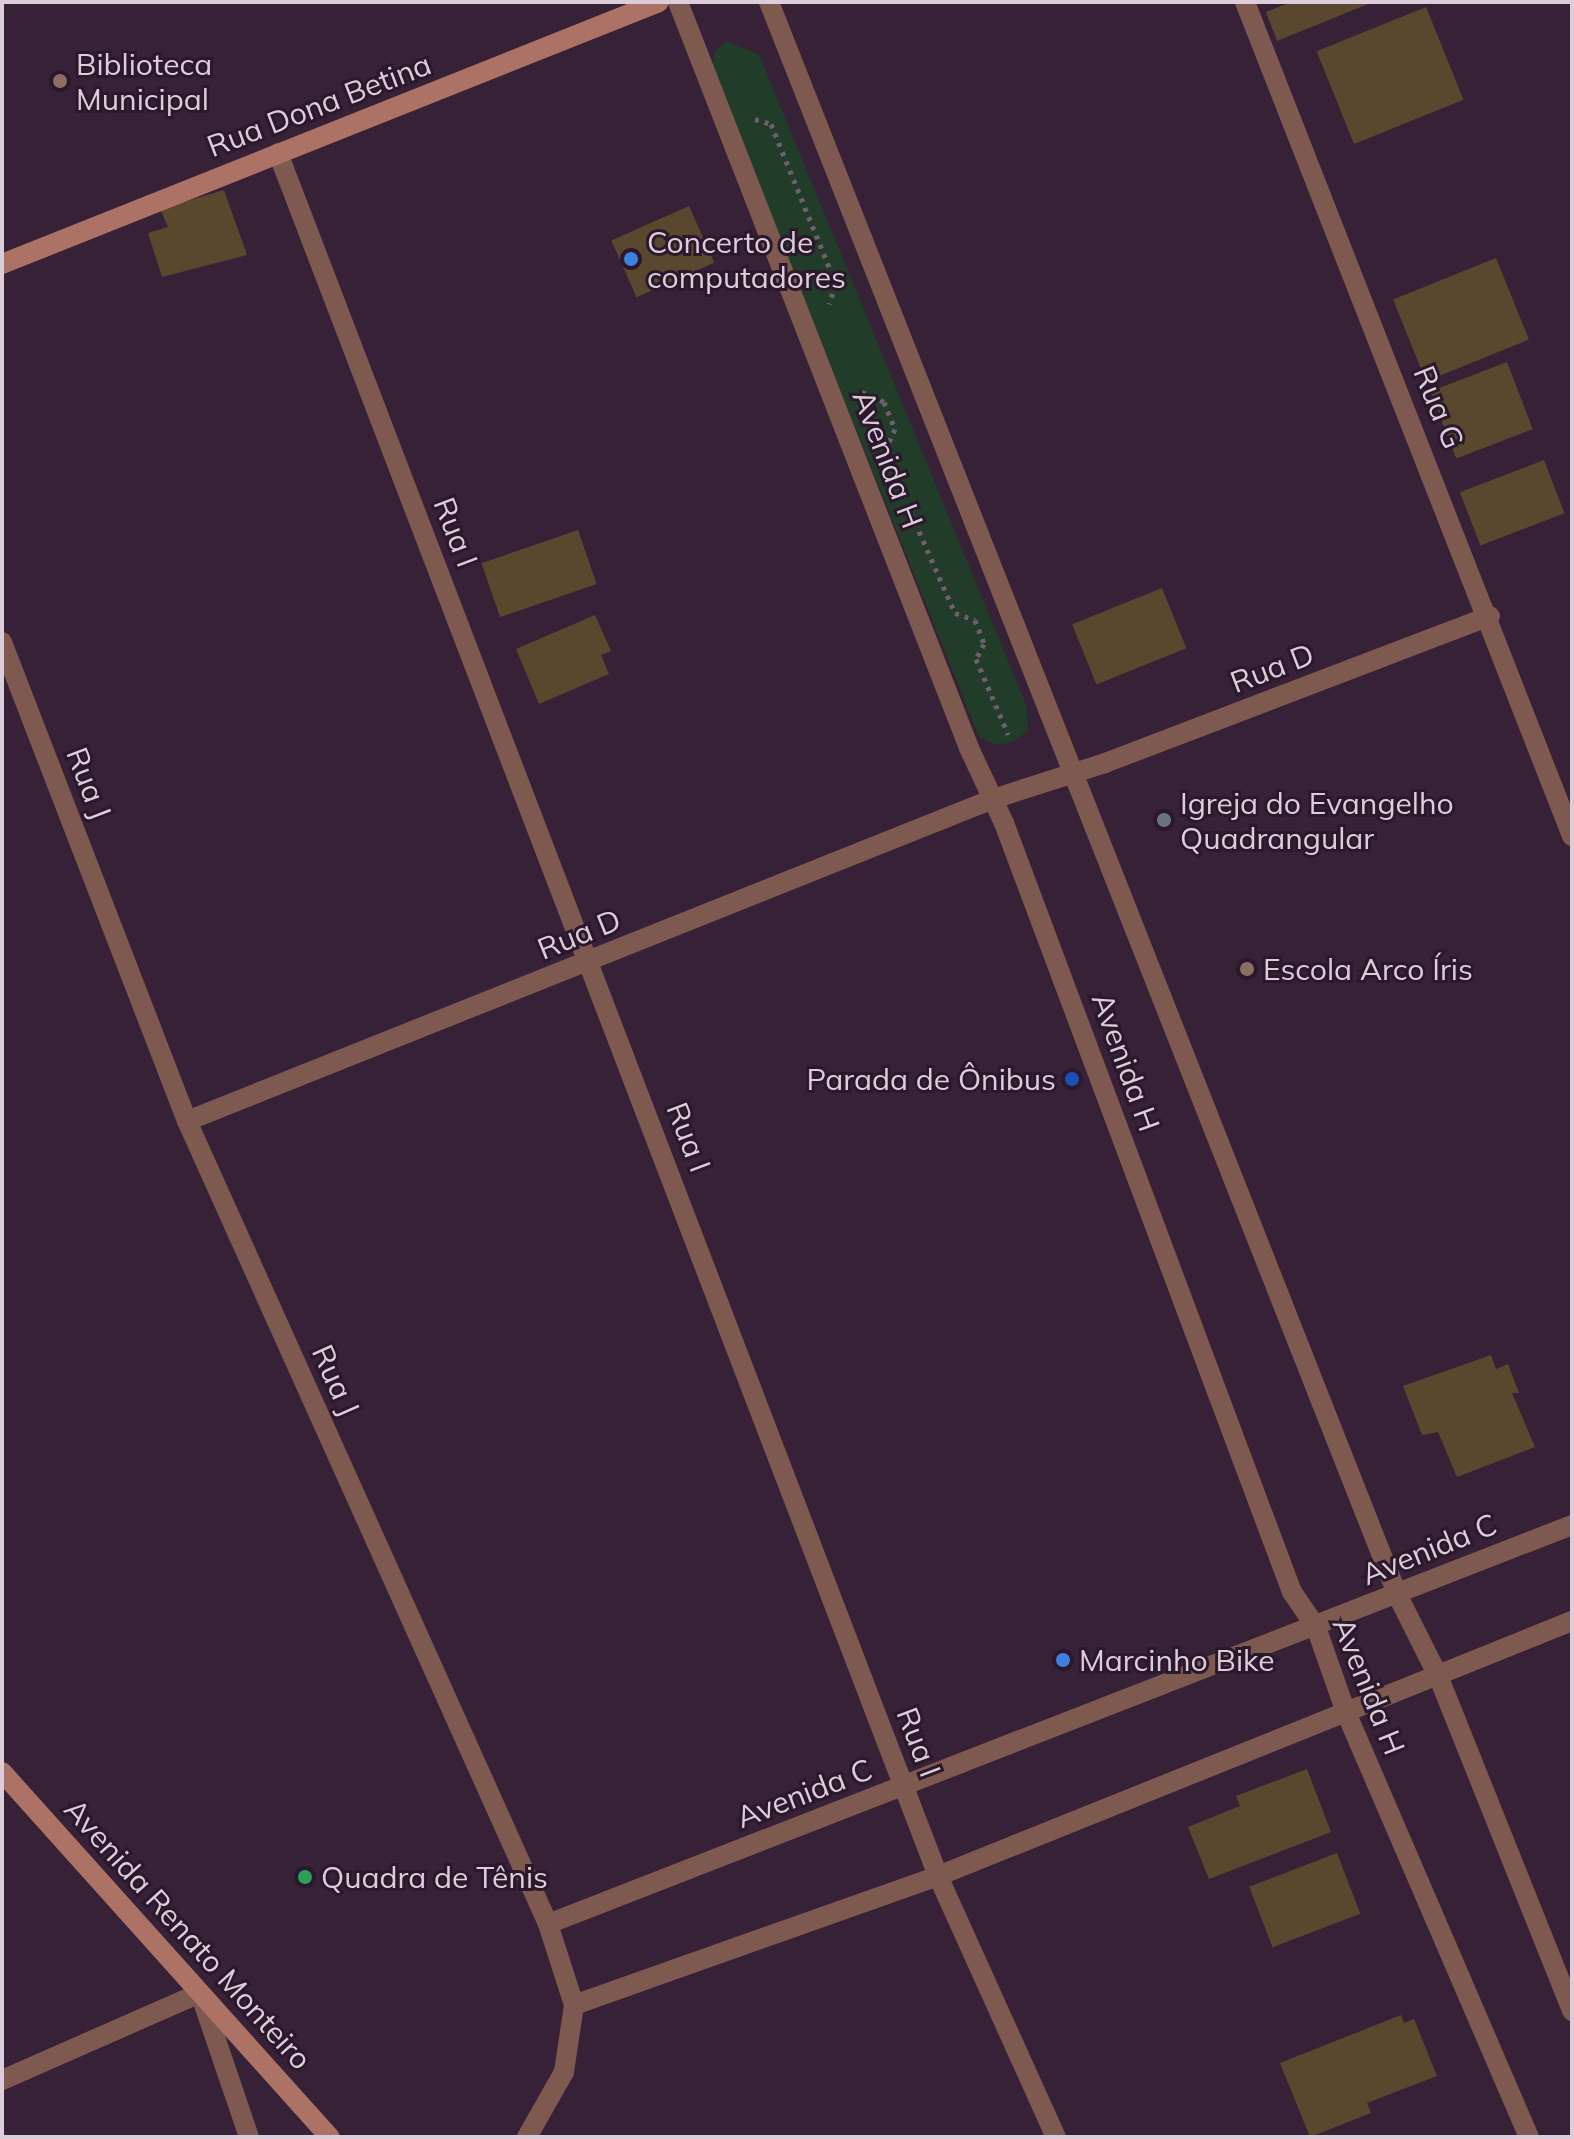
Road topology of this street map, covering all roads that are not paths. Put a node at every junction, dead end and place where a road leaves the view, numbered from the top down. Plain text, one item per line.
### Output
1 (659, 2) edge
2 (678, 2) edge
3 (769, 2) edge
4 (1245, 2) edge
5 (278, 153) junction
6 (2, 264) edge
7 (1490, 616) junction
8 (2, 642) edge
9 (1073, 770) junction
10 (993, 799) junction
11 (1572, 836) edge
12 (590, 962) junction
13 (187, 1121) junction
14 (1572, 1525) edge
15 (1397, 1594) junction
16 (1572, 1621) edge
17 (1316, 1627) junction
18 (1439, 1678) junction
19 (1345, 1710) junction
20 (2, 1772) edge
21 (904, 1786) junction
22 (938, 1876) junction
23 (548, 1924) junction
24 (200, 1993) junction
25 (574, 2005) junction
26 (1572, 2011) edge
27 (2, 2080) edge
28 (249, 2137) edge
29 (330, 2137) edge
30 (527, 2137) edge
31 (1056, 2137) edge
32 (1529, 2137) edge

1 - 5 street, Rua Dona Betina
2 - 10 street, Avenida H
3 - 9 street, Avenida H
4 - 7 street, Rua G
5 - 6 street, Rua Dona Betina
5 - 12 street, Rua I
7 - 9 street, Rua D
7 - 11 street, Rua G
8 - 13 street, Rua J
9 - 10 street, Rua D
9 - 15 street, Avenida H
10 - 12 street, Rua D
10 - 17 street, Avenida H
12 - 13 street, Rua D
12 - 21 street, Rua I
13 - 23 street, Rua J
14 - 15 street, Avenida C
15 - 17 street, Avenida C
15 - 18 street, Avenida H
16 - 18 street
17 - 19 street, Avenida H
17 - 21 street, Avenida C
18 - 19 street
18 - 26 street, Avenida H
19 - 22 street
19 - 32 street, Avenida H
20 - 24 street, Avenida Renato Monteiro
21 - 22 street, Rua I
21 - 23 street, Avenida C
22 - 25 street
22 - 31 street, Rua I
23 - 25 street, Rua J
24 - 27 street
24 - 28 street
24 - 29 street, Avenida Renato Monteiro
25 - 30 street, Rua J

